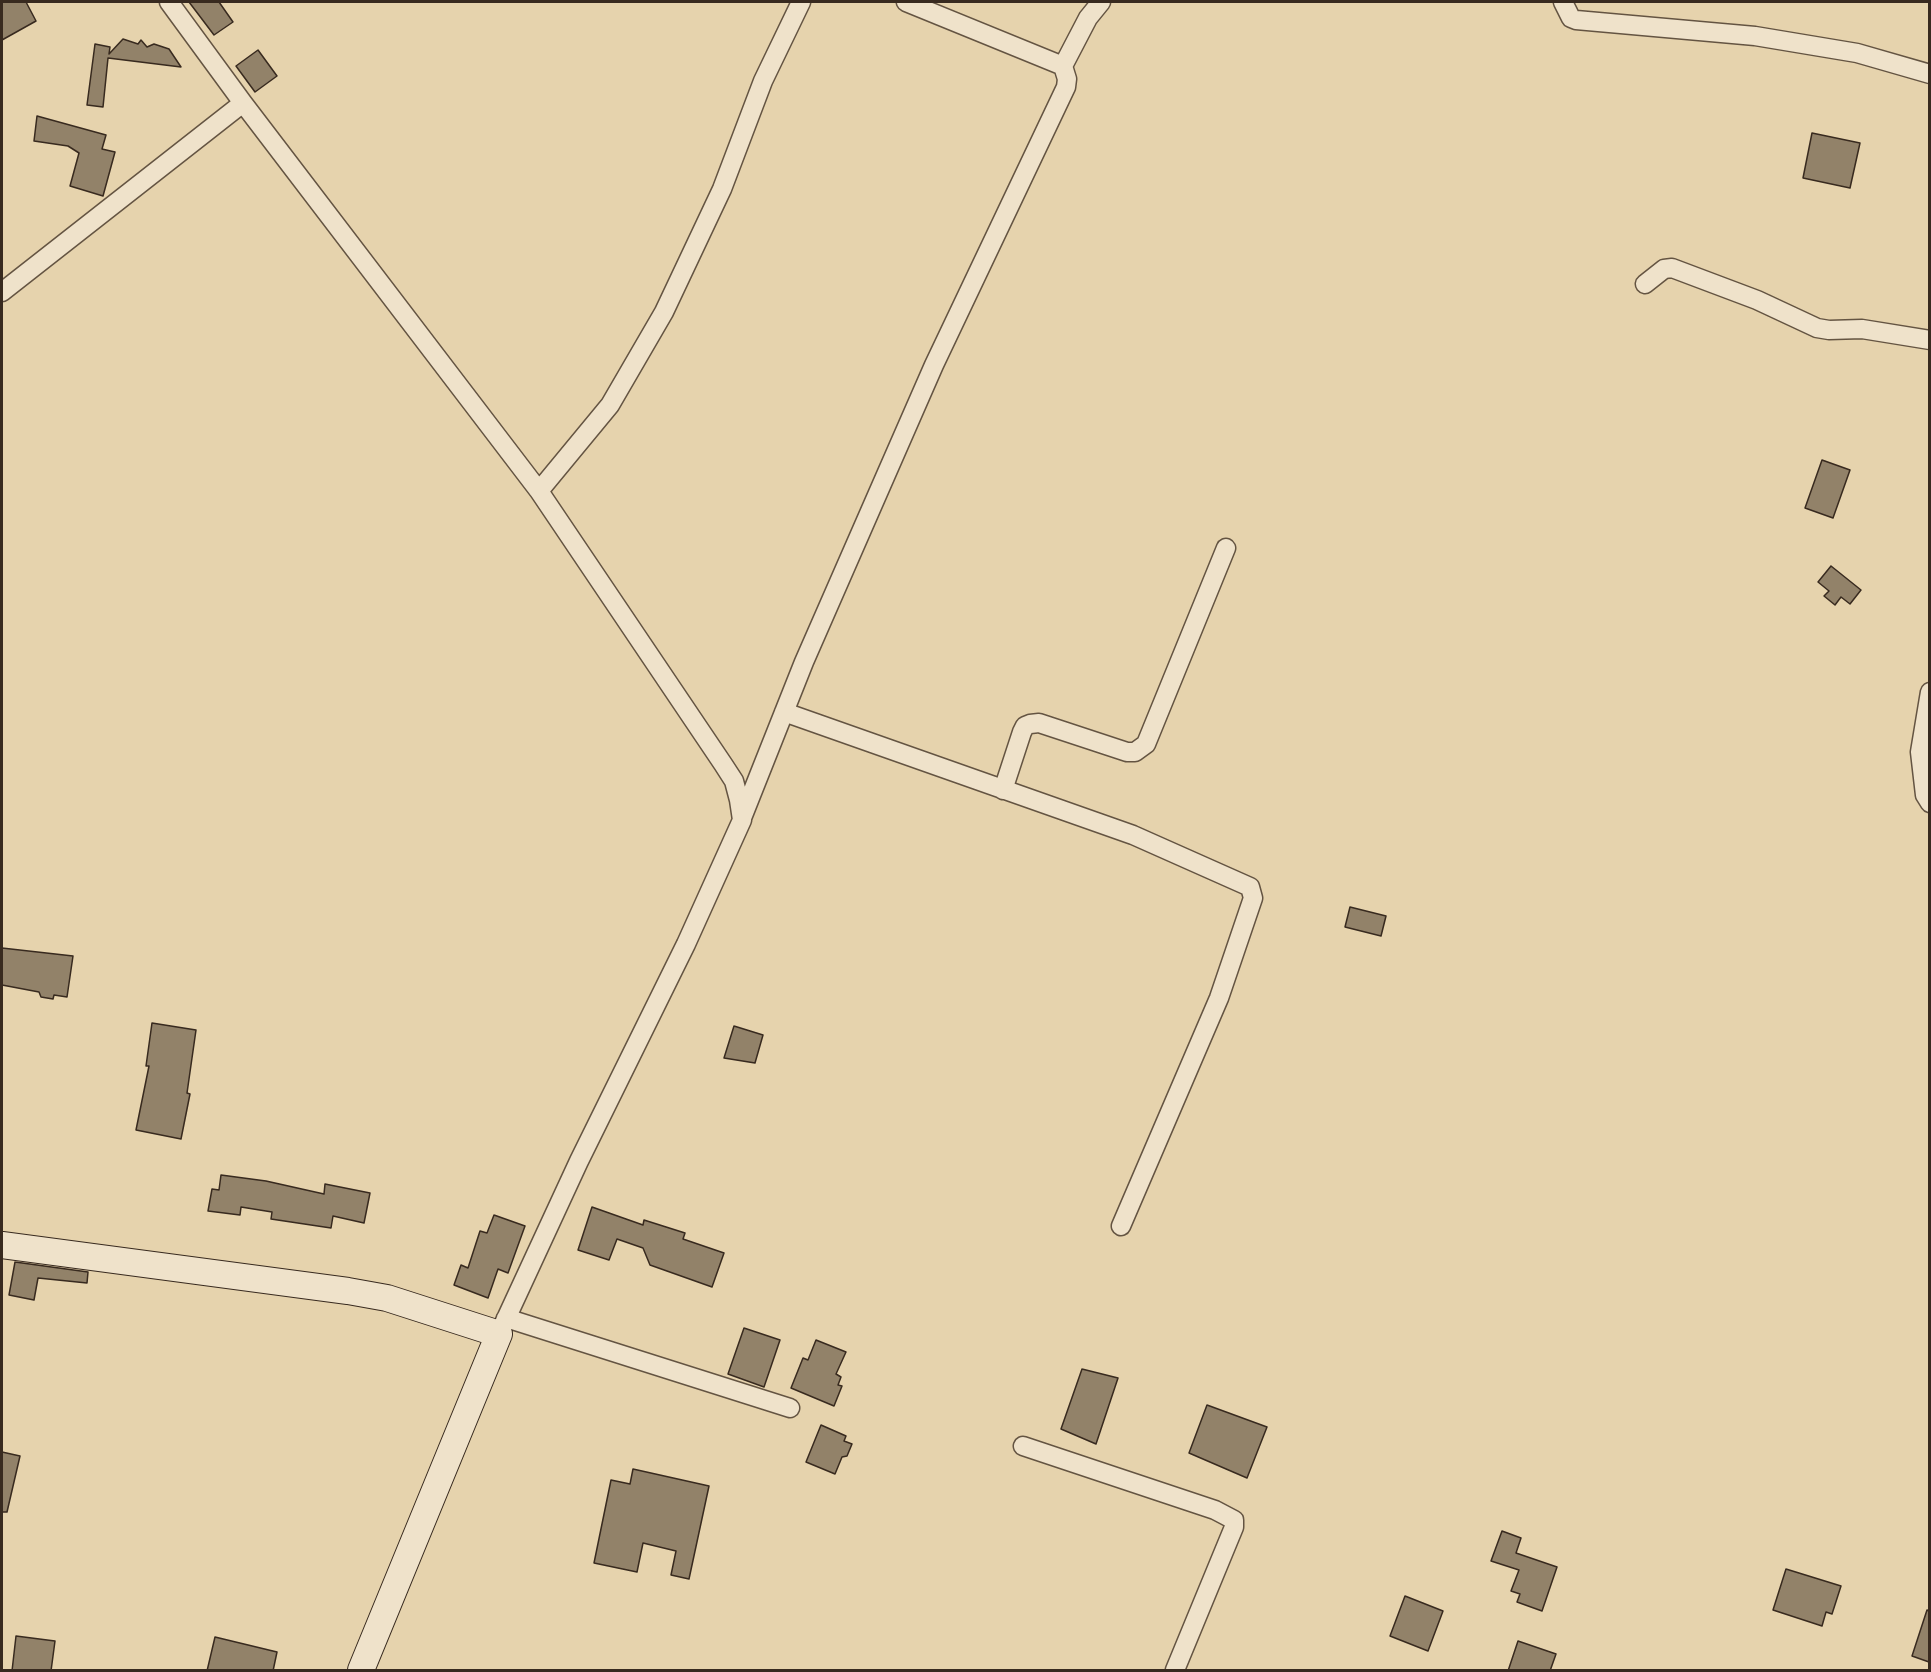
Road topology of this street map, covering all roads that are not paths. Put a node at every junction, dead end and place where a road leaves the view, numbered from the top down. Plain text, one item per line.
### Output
1 (169, 2) edge
2 (801, 2) edge
3 (906, 2) edge
4 (1101, 2) edge
5 (1563, 2) edge
6 (1063, 66) junction
7 (1929, 74) edge
8 (243, 103) junction
9 (1645, 284) dead end
10 (2, 292) edge
11 (1929, 340) edge
12 (539, 491) junction
13 (1226, 548) dead end
14 (1929, 692) edge
15 (784, 712) junction
16 (1003, 790) junction
17 (1929, 803) edge
18 (742, 820) junction
19 (1121, 1226) dead end
20 (2, 1245) edge
21 (503, 1326) junction
22 (790, 1408) dead end
23 (1023, 1446) dead end
24 (361, 1671) edge
25 (1175, 1671) edge

1 - 8 street
2 - 12 street
3 - 6 street
4 - 6 street
5 - 7 street
6 - 15 street
8 - 10 street
8 - 12 street
9 - 11 street
12 - 18 street
13 - 16 street
14 - 17 street
15 - 16 street
15 - 18 street
16 - 19 street
18 - 21 street
20 - 21 main road
21 - 22 street
21 - 24 main road
23 - 25 street

